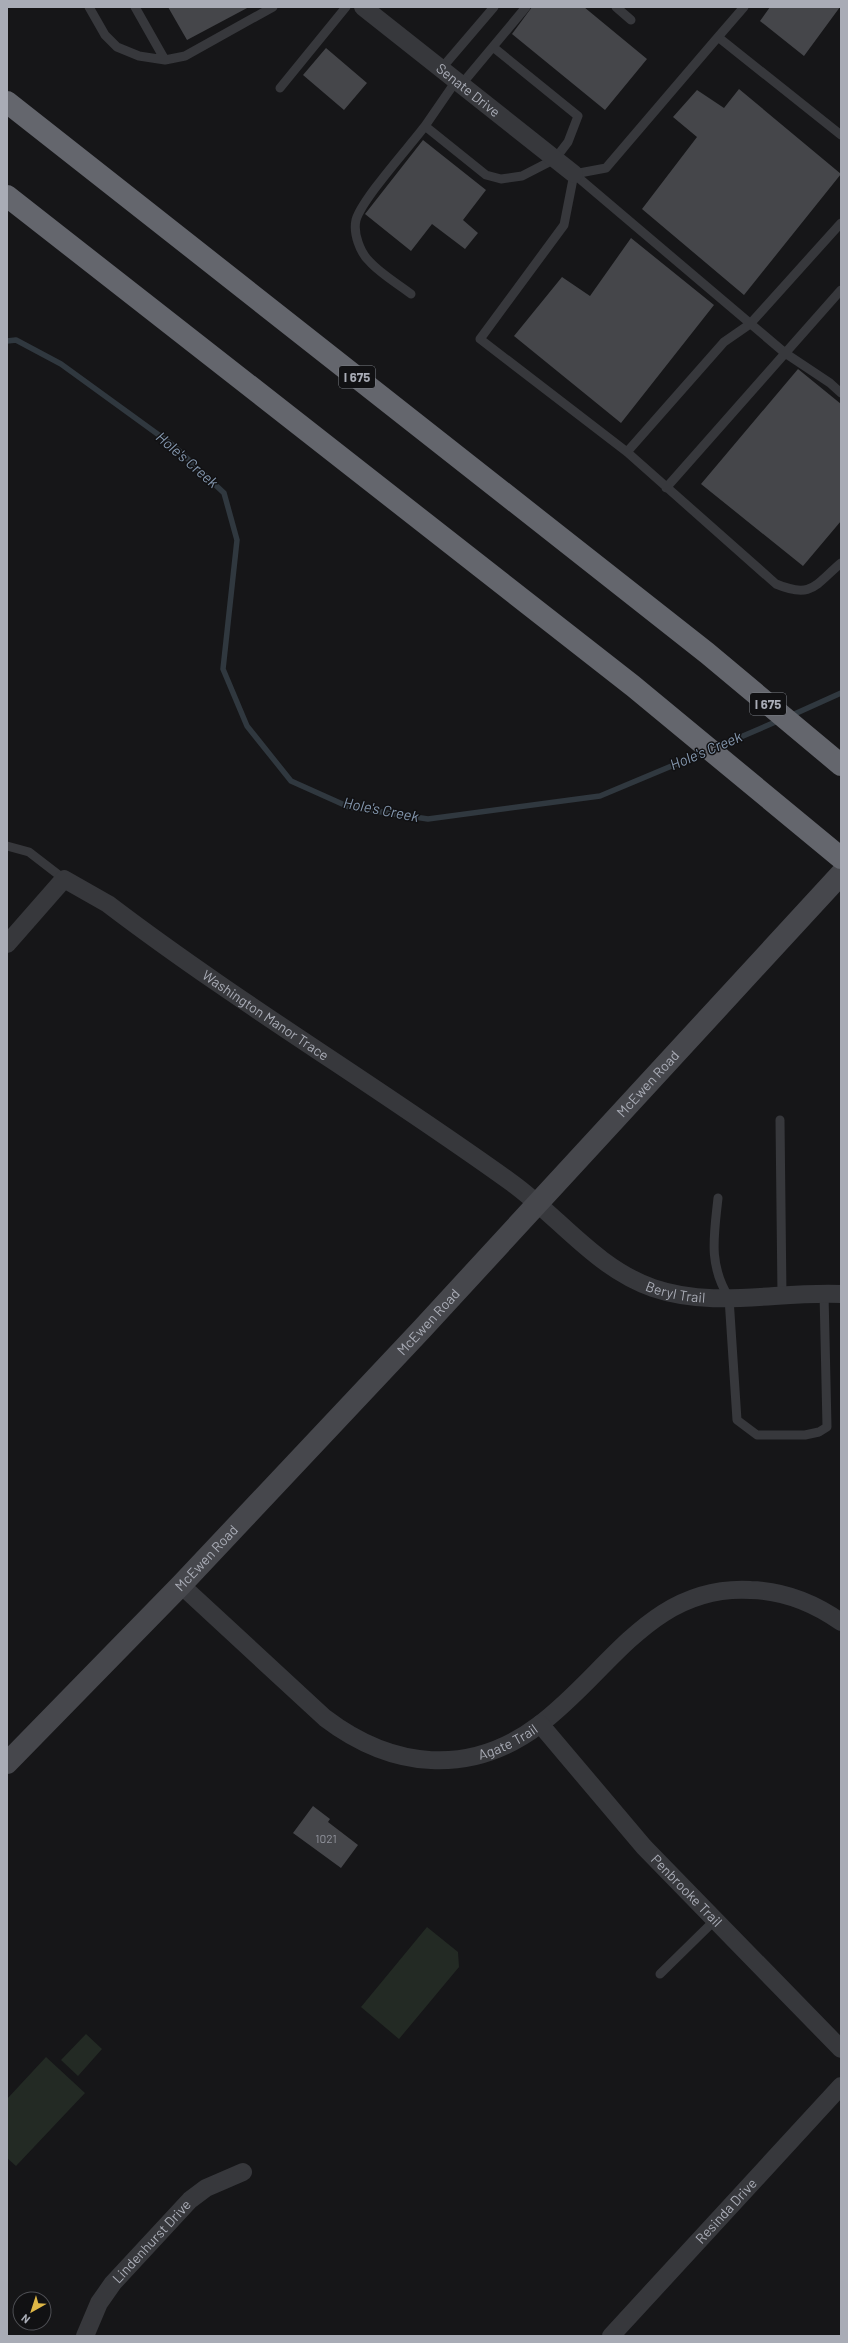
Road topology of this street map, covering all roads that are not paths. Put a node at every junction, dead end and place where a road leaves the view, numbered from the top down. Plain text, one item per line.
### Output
1 (89, 7) edge
2 (135, 7) edge
3 (272, 7) edge
4 (346, 7) edge
5 (494, 7) edge
6 (526, 7) edge
7 (616, 7) edge
8 (744, 7) edge
9 (366, 8) edge
10 (631, 20) dead end
11 (718, 37) junction
12 (493, 47) junction
13 (165, 60) junction
14 (441, 69) junction
15 (458, 83) junction
16 (280, 88) dead end
17 (7, 102) edge
18 (425, 126) junction
19 (841, 135) edge
20 (555, 159) junction
21 (574, 174) junction
22 (7, 196) edge
23 (841, 223) edge
24 (841, 290) edge
25 (412, 294) dead end
26 (750, 324) junction
27 (785, 353) junction
28 (841, 393) edge
29 (627, 452) junction
30 (666, 488) junction
31 (841, 563) edge
32 (835, 761) edge
33 (7, 846) edge
34 (841, 858) edge
35 (841, 874) edge
36 (64, 879) junction
37 (7, 944) edge
38 (780, 1120) dead end
39 (718, 1198) dead end
40 (537, 1204) junction
41 (832, 1293) edge
42 (782, 1296) junction
43 (729, 1298) junction
44 (180, 1585) junction
45 (841, 1622) edge
46 (540, 1724) junction
47 (7, 1763) edge
48 (715, 1920) junction
49 (660, 1974) dead end
50 (841, 2049) edge
51 (841, 2086) edge
52 (243, 2172) dead end
53 (85, 2336) edge
54 (610, 2336) edge

1 - 13 lane
2 - 13 lane
3 - 13 lane
4 - 16 lane
5 - 14 lane
6 - 12 lane
7 - 10 lane
8 - 11 lane
9 - 14 street, Senate Drive
11 - 19 lane
11 - 21 lane
12 - 15 lane
12 - 20 lane
14 - 15 street, Senate Drive
15 - 18 lane
15 - 20 street, Senate Drive
17 - 32 highway, I 675
18 - 20 lane
18 - 25 lane
20 - 21 street, Senate Drive
21 - 26 lane
21 - 29 lane
22 - 34 highway
23 - 26 lane
24 - 27 lane
26 - 27 lane
26 - 29 lane
27 - 28 lane
27 - 30 lane
29 - 30 lane
30 - 31 lane
33 - 36 lane
35 - 40 street, McEwen Road
36 - 37 street
36 - 40 street, Washington Manor Trace
38 - 42 lane
39 - 43 lane
40 - 43 street, Beryl Trail
40 - 44 street, McEwen Road
41 - 42 street, Beryl Trail
41 - 43 lane
42 - 43 street, Beryl Trail
44 - 46 street, Agate Trail
44 - 47 street, McEwen Road
45 - 46 street, Agate Trail
46 - 48 street, Penbrooke Trail
48 - 49 lane
48 - 50 street, Penbrooke Trail
51 - 54 street, Resinda Drive
52 - 53 street, Lindenhurst Drive

